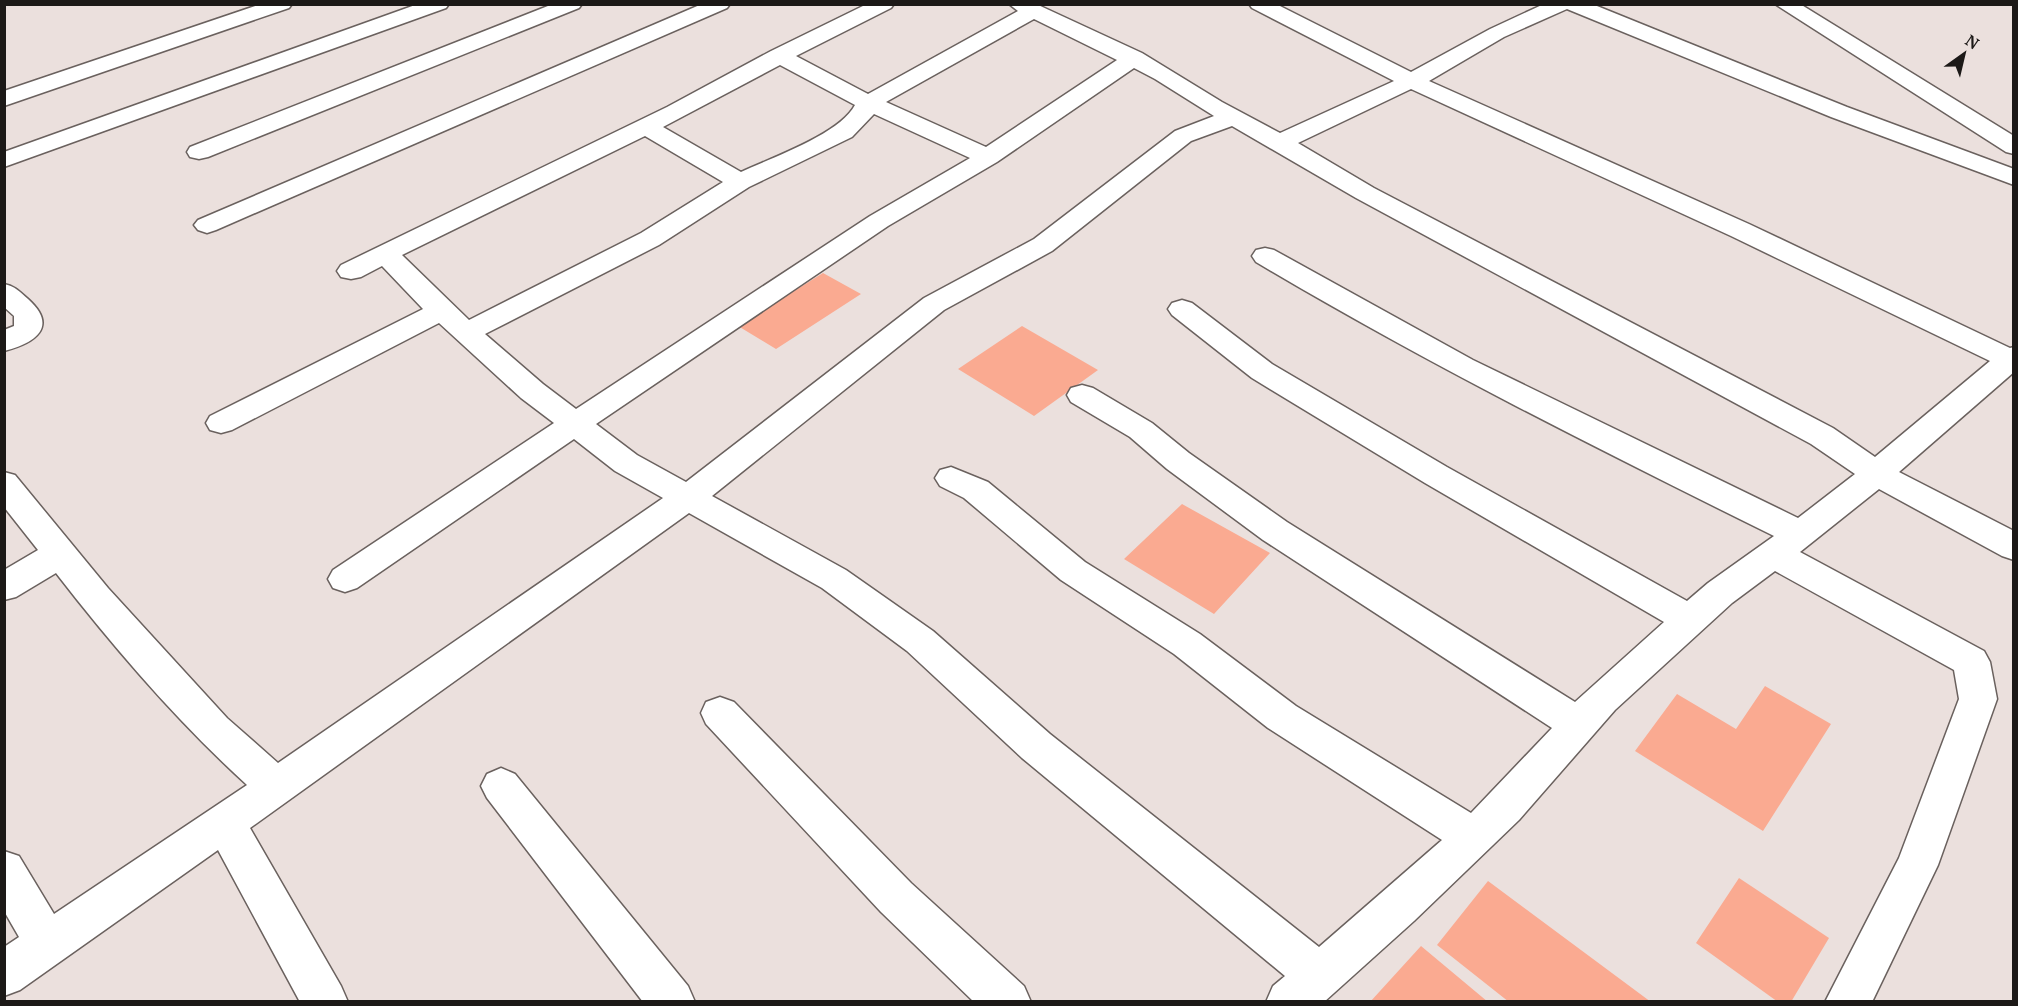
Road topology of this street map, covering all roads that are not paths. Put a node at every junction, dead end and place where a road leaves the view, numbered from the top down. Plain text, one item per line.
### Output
1 (282, 4) edge
2 (440, 4) edge
3 (572, 4) edge
4 (720, 4) edge
5 (884, 4) edge
6 (1259, 4) edge
7 (1562, 4) edge
8 (1572, 4) edge
9 (1785, 4) edge
10 (1026, 8) edge
11 (779, 56) junction
12 (1134, 58) junction
13 (1411, 81) junction
14 (4, 99) edge
15 (868, 103) junction
16 (1234, 117) junction
17 (646, 127) junction
18 (1279, 142) junction
19 (2013, 147) edge
20 (199, 152) dead end
21 (988, 157) junction
22 (4, 160) edge
23 (2013, 178) edge
24 (740, 182) junction
25 (207, 225) dead end
26 (384, 253) junction
27 (1265, 256) dead end
28 (351, 271) dead end
29 (4, 292) edge
30 (1182, 309) dead end
31 (454, 321) junction
32 (4, 342) edge
33 (2012, 358) edge
34 (1082, 395) dead end
35 (221, 423) dead end
36 (574, 423) junction
37 (1877, 474) junction
38 (951, 478) dead end
39 (4, 483) edge
40 (688, 497) junction
41 (1787, 544) junction
42 (2013, 547) edge
43 (60, 554) junction
44 (345, 579) dead end
45 (4, 587) edge
46 (1690, 620) junction
47 (720, 713) dead end
48 (1578, 724) junction
49 (501, 786) dead end
50 (278, 787) junction
51 (225, 822) junction
52 (1474, 837) junction
53 (4, 870) edge
54 (47, 944) junction
55 (4, 974) edge
56 (1319, 975) junction
57 (325, 1002) edge
58 (672, 1002) edge
59 (1008, 1002) edge
60 (1289, 1002) edge
61 (1848, 1002) edge

1 - 14 street
2 - 22 street
3 - 20 street
4 - 25 street
5 - 11 street
6 - 13 street
7 - 13 street
8 - 23 street
9 - 19 street
10 - 12 street
10 - 15 street
11 - 15 street
11 - 17 street
12 - 16 street
12 - 21 street
13 - 18 street
13 - 33 street
15 - 21 street
15 - 24 street
16 - 18 street
16 - 40 street
17 - 24 street
17 - 26 street
18 - 37 street
21 - 36 street
24 - 31 street
26 - 28 street
26 - 31 street
27 - 41 street
29 - 32 street
30 - 46 street
31 - 35 street
31 - 36 street
33 - 37 street
34 - 48 street
36 - 40 street
36 - 44 street
37 - 41 street
37 - 42 street
38 - 52 street
39 - 43 street
40 - 50 street
40 - 56 street
41 - 46 street
41 - 61 street
43 - 45 street
43 - 50 street
46 - 48 street
47 - 59 street
48 - 52 street
49 - 58 street
50 - 51 street
51 - 54 street
51 - 57 street
52 - 56 street
53 - 54 street
54 - 55 street
56 - 60 street

